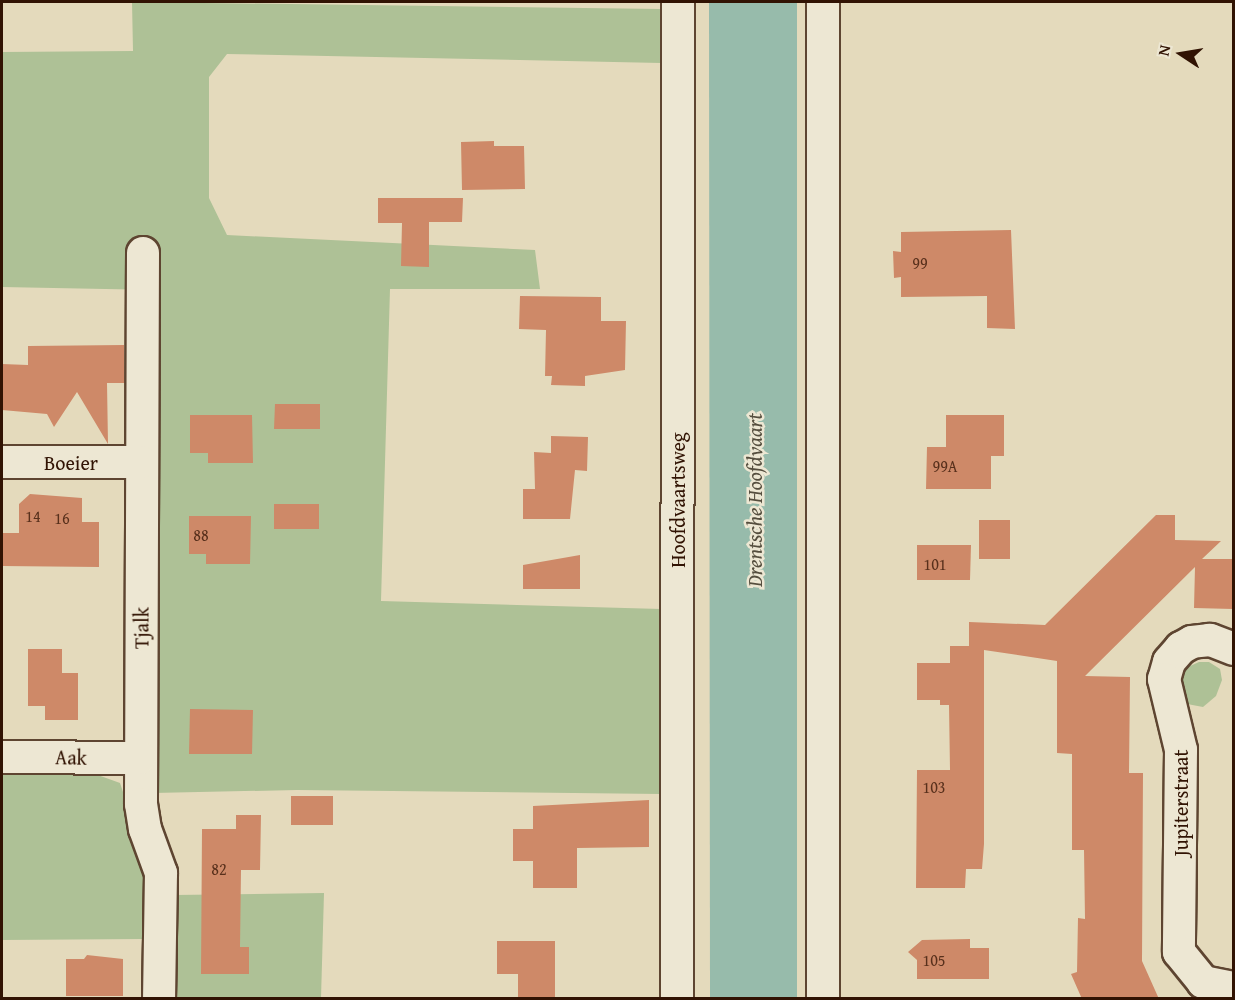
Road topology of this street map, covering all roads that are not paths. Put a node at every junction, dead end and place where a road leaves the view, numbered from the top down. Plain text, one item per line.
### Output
1 (678, 2) edge
2 (823, 2) edge
3 (143, 253) dead end
4 (2, 462) edge
5 (141, 462) junction
6 (1233, 649) edge
7 (2, 757) edge
8 (141, 758) junction
9 (1233, 988) edge
10 (159, 999) edge
11 (677, 999) edge
12 (823, 999) edge

1 - 11 street, Hoofdvaartsweg
2 - 12 street
3 - 5 street, Tjalk
4 - 5 street, Boeier
5 - 8 street, Tjalk
6 - 9 street, Jupiterstraat
7 - 8 street, Aak
8 - 10 street, Tjalk

